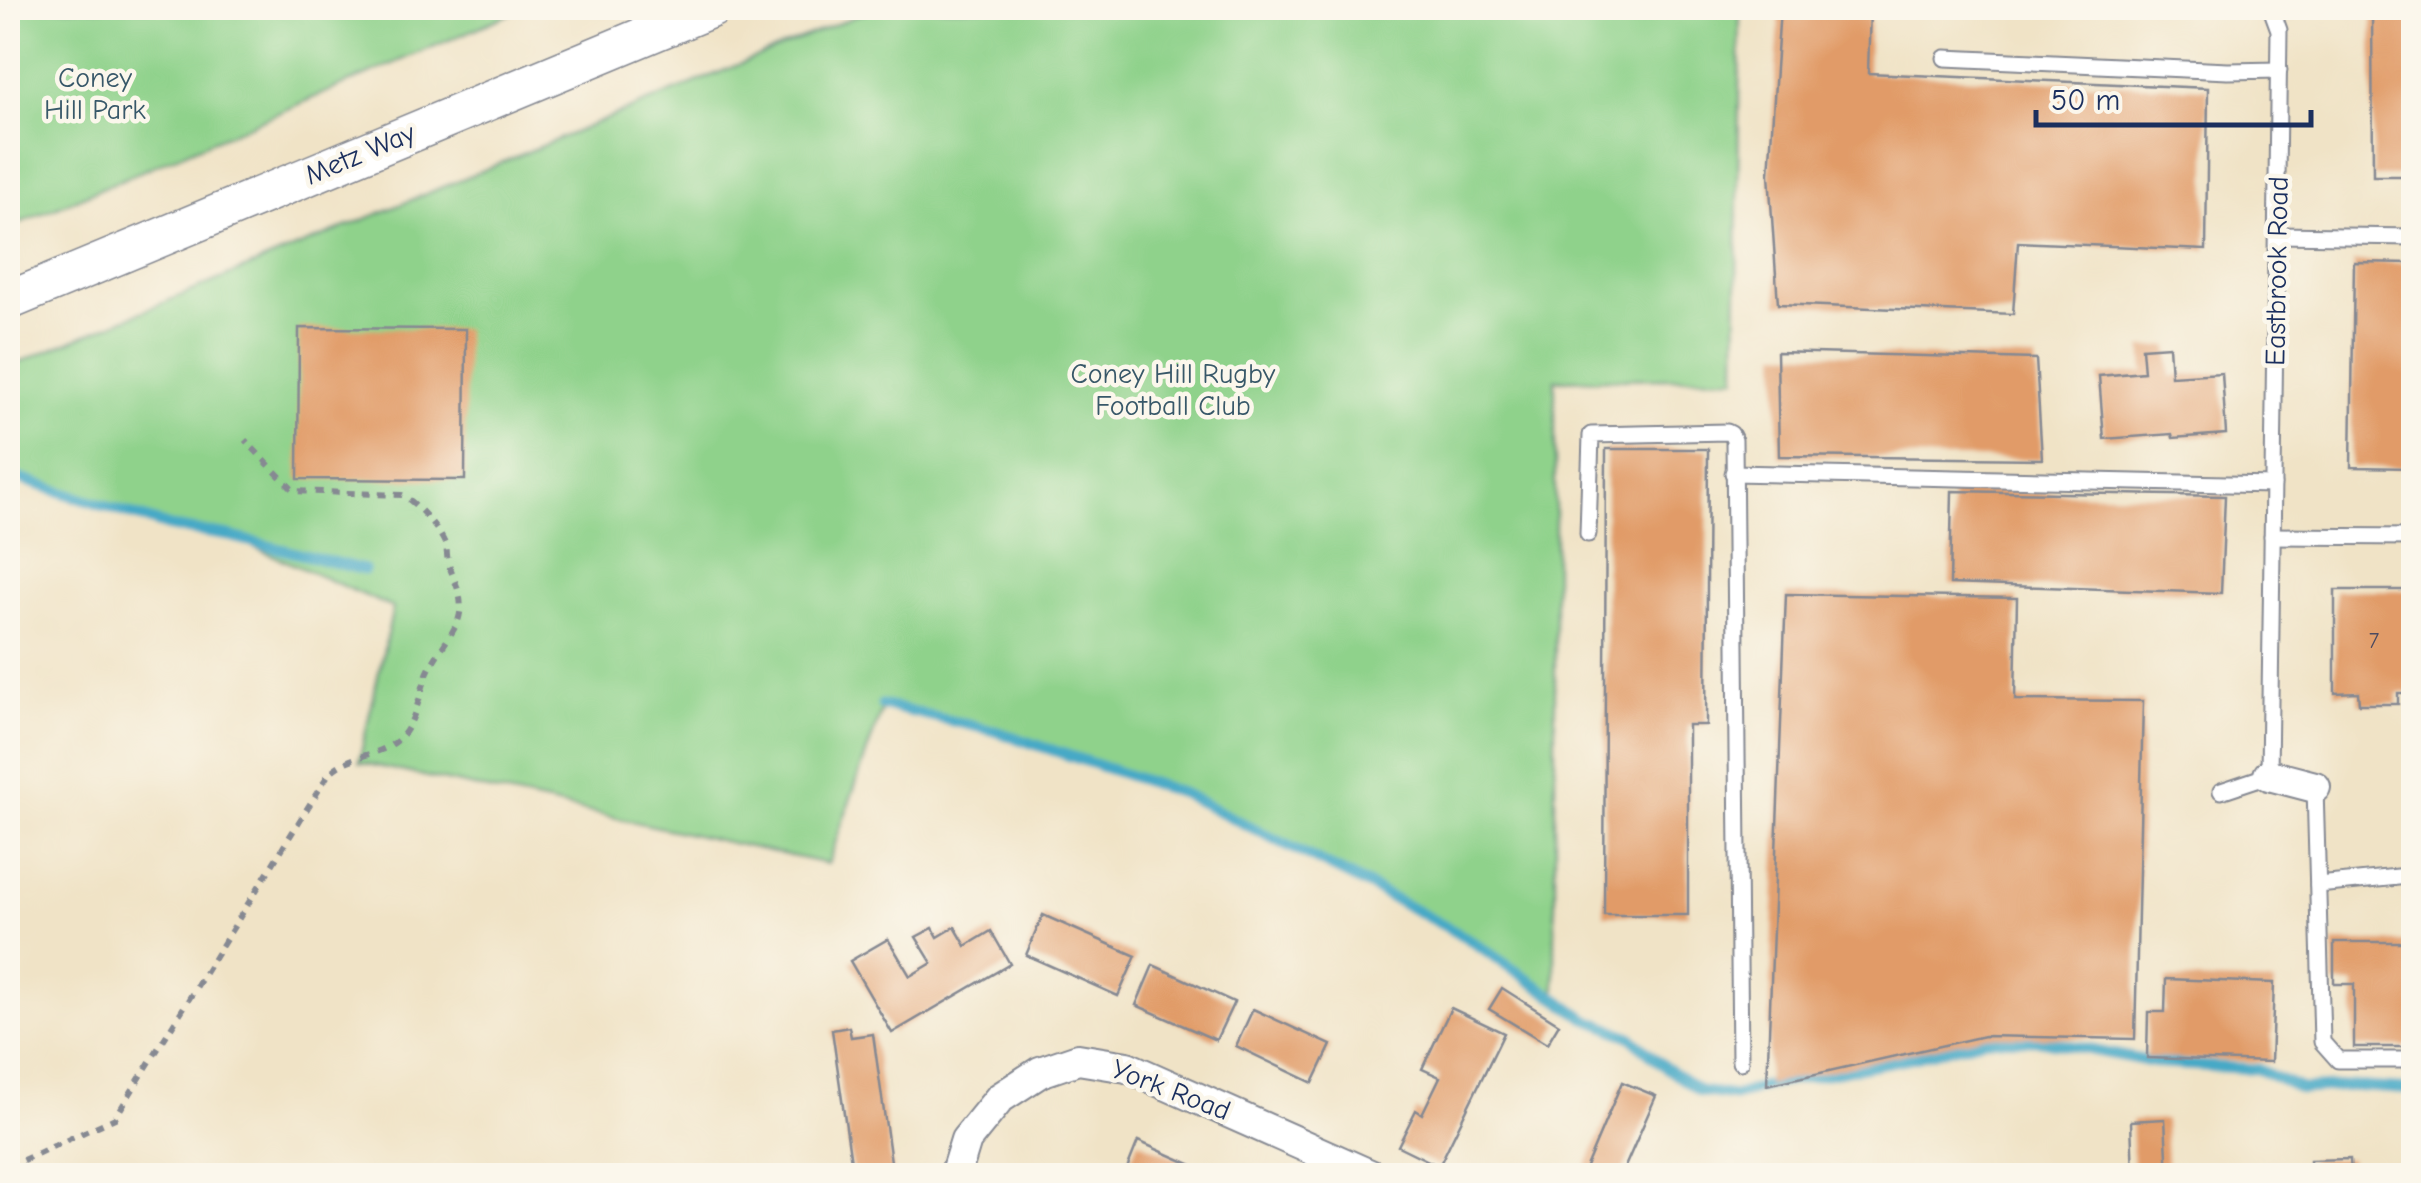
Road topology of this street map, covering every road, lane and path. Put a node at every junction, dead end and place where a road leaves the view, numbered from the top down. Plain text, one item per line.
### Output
1 (712, 8) edge
2 (2273, 8) edge
3 (1946, 58) dead end
4 (2278, 70) junction
5 (2278, 235) junction
6 (2414, 237) edge
7 (8, 301) edge
8 (245, 440) dead end
9 (1734, 473) junction
10 (2273, 485) junction
11 (1588, 534) dead end
12 (2272, 536) junction
13 (2414, 536) edge
14 (2269, 775) junction
15 (2316, 787) joint
16 (2221, 791) dead end
17 (2408, 876) dead end
18 (2318, 885) junction
19 (2414, 1060) edge
20 (1740, 1062) dead end
21 (8, 1168) edge
22 (955, 1176) edge
23 (1372, 1176) edge

1 - 7 street, Metz Way
2 - 4 lane, Eastbrook Road
3 - 4 lane
4 - 5 lane, Eastbrook Road
5 - 6 lane
5 - 10 lane, Eastbrook Road
8 - 21 path
9 - 10 lane
9 - 11 lane
9 - 20 lane
10 - 12 lane, Eastbrook Road
12 - 13 lane
12 - 14 lane, Eastbrook Road
14 - 15 street
14 - 16 lane
15 - 18 lane
17 - 18 lane
18 - 19 lane
22 - 23 street, York Road

